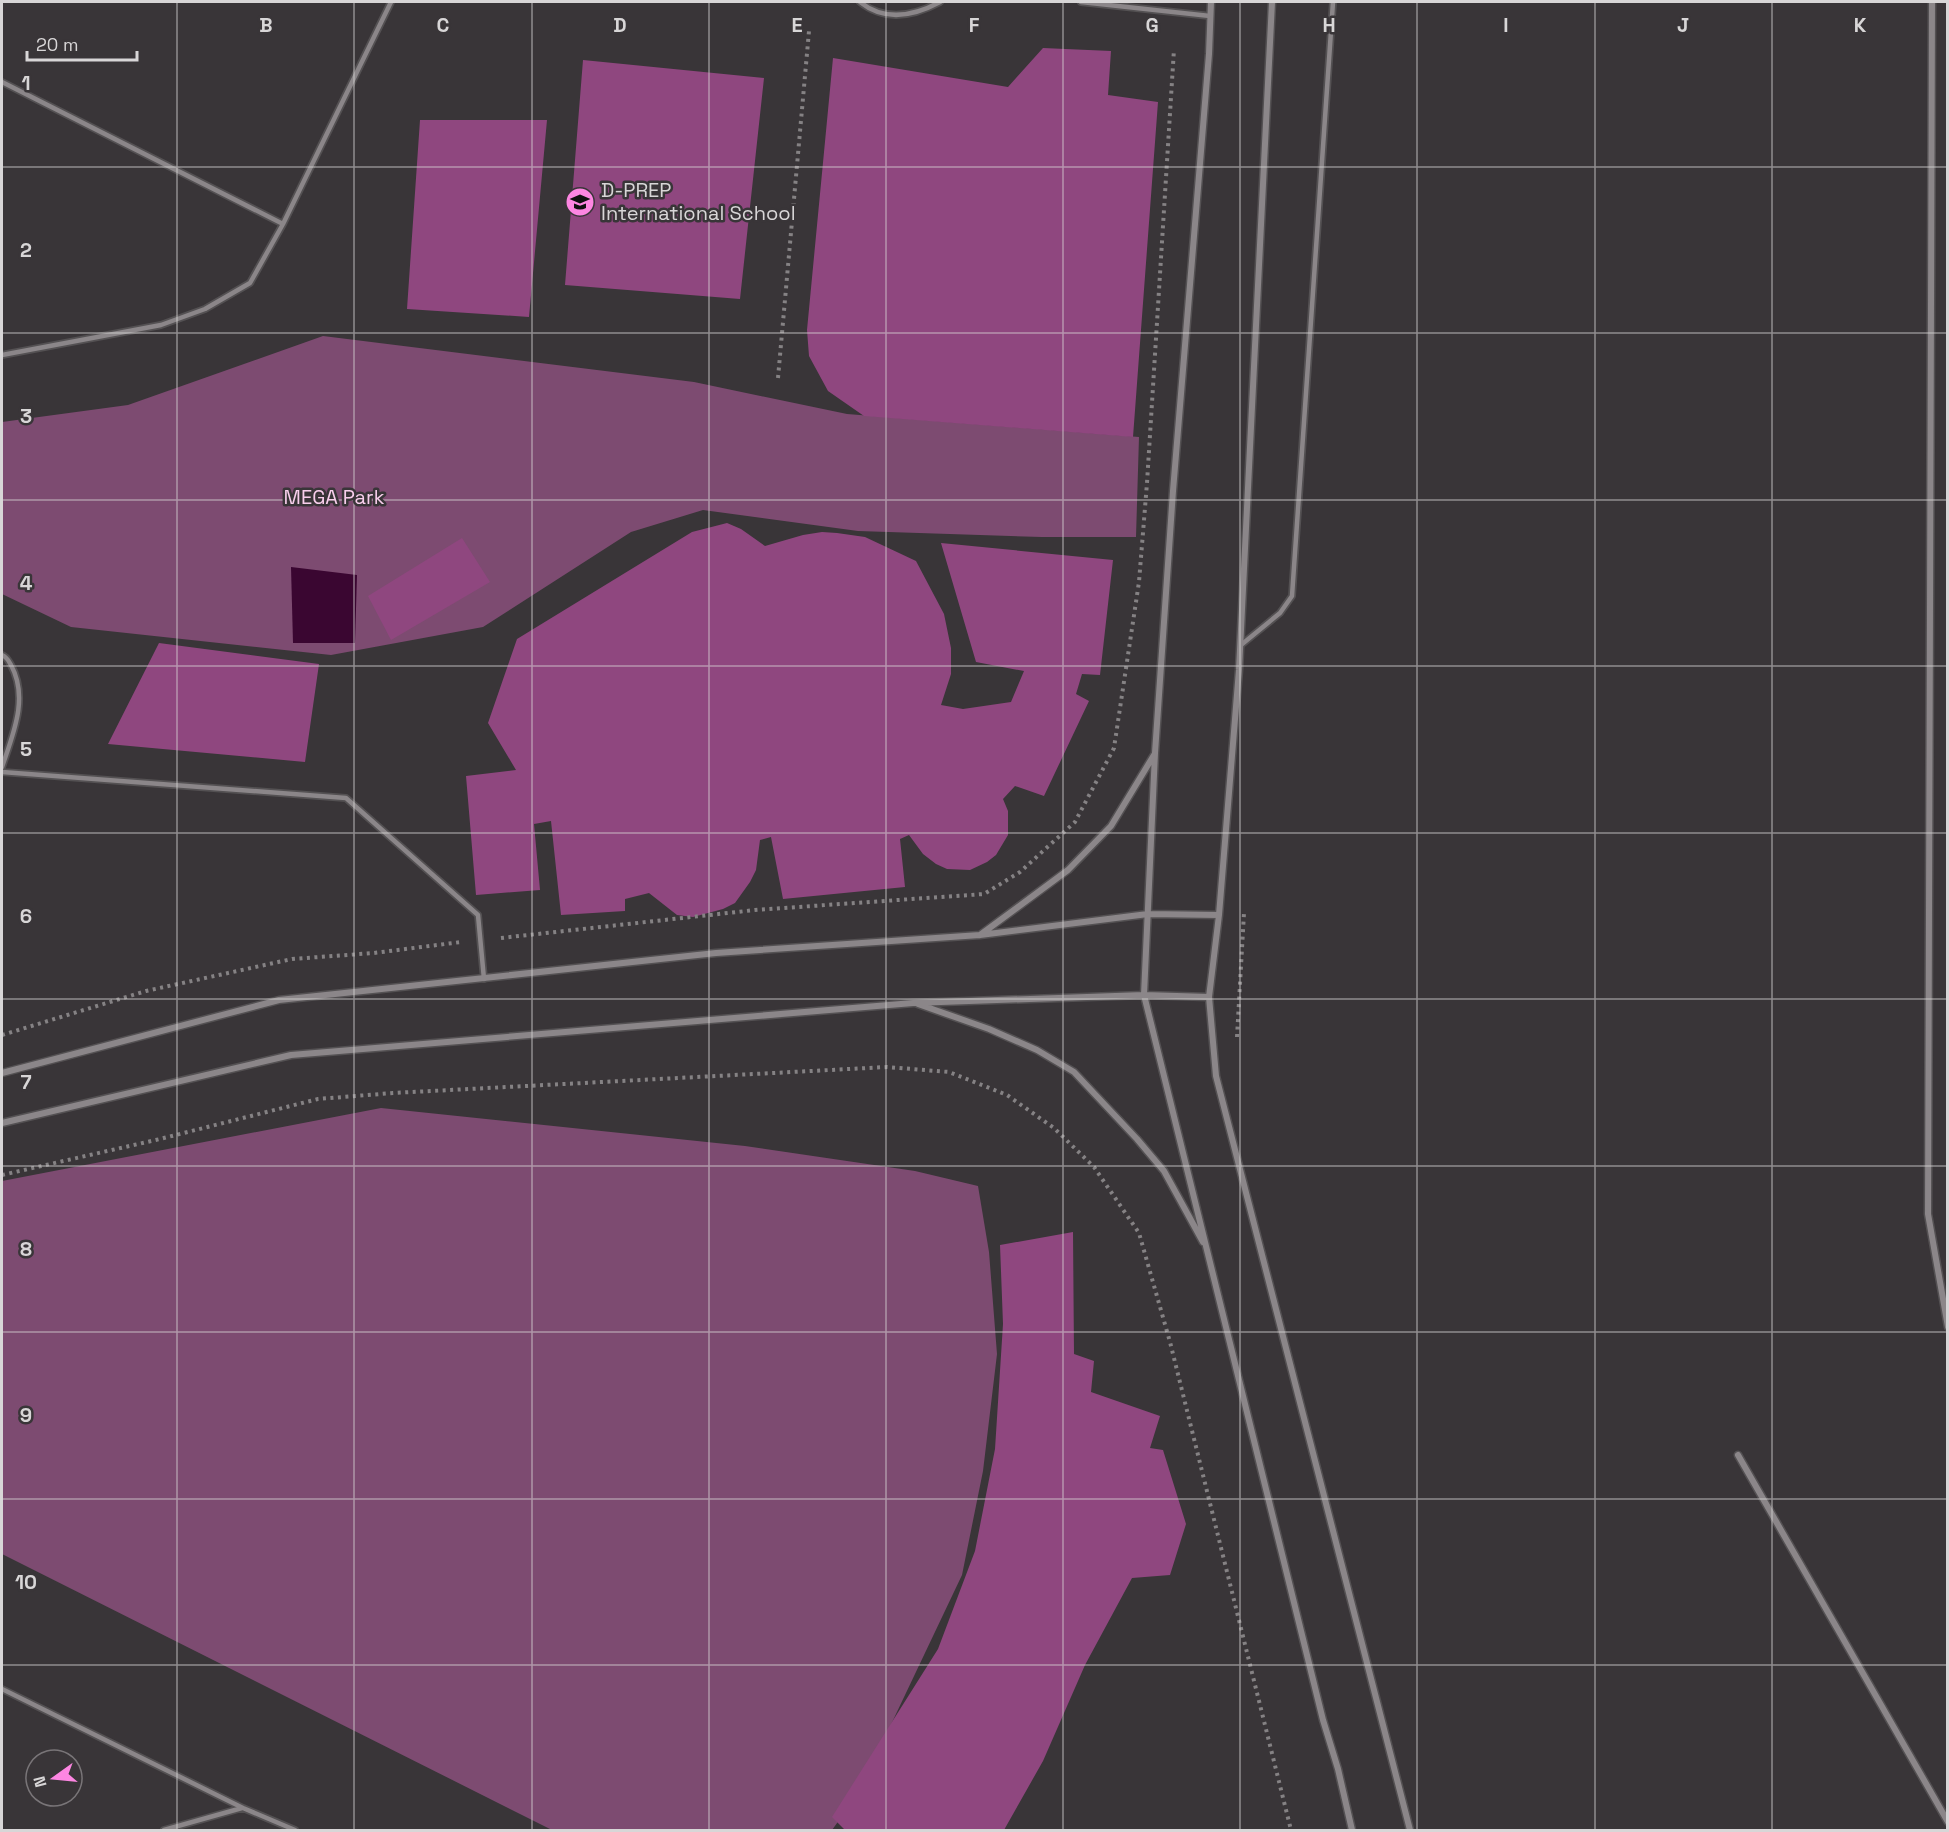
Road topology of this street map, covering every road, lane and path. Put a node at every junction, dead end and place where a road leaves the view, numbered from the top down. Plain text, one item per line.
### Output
1 (391, 2) edge
2 (860, 2) edge
3 (940, 2) edge
4 (1081, 2) edge
5 (1211, 2) edge
6 (1272, 2) edge
7 (1333, 2) edge
8 (1932, 2) edge
9 (1210, 16) junction
10 (809, 31) dead end
11 (1174, 49) dead end
12 (2, 82) edge
13 (283, 224) junction
14 (2, 355) edge
15 (778, 378) dead end
16 (1241, 645) junction
17 (2, 655) edge
18 (1155, 753) junction
19 (2, 767) edge
20 (2, 772) edge
21 (1244, 905) dead end
22 (1149, 914) junction
23 (1219, 915) junction
24 (980, 935) junction
25 (481, 940) junction
26 (484, 979) junction
27 (1144, 994) junction
28 (1209, 997) junction
29 (913, 1003) junction
30 (2, 1035) edge
31 (1237, 1047) dead end
32 (2, 1073) edge
33 (2, 1123) edge
34 (2, 1175) edge
35 (1208, 1250) junction
36 (1947, 1327) edge
37 (1738, 1455) dead end
38 (2, 1689) edge
39 (243, 1808) junction
40 (1947, 1822) edge
41 (164, 1830) edge
42 (295, 1830) edge
43 (1291, 1830) edge
44 (1352, 1830) edge
45 (1410, 1830) edge

1 - 13 lane
2 - 3 lane
4 - 9 lane
5 - 9 street
6 - 16 street
7 - 16 lane
8 - 36 street
9 - 18 street
10 - 15 path
11 - 25 path
12 - 13 lane
13 - 14 lane
16 - 23 street
17 - 19 lane
18 - 22 street
18 - 24 street
20 - 25 lane
21 - 31 path
22 - 23 street
22 - 24 street
22 - 27 street
23 - 28 street
24 - 26 street
25 - 26 lane
25 - 30 path
26 - 32 street
27 - 28 street
27 - 29 street
27 - 35 street
28 - 45 street
29 - 33 street
29 - 35 street
34 - 43 path
35 - 44 street
37 - 40 street
38 - 39 lane
39 - 41 lane
39 - 42 lane

